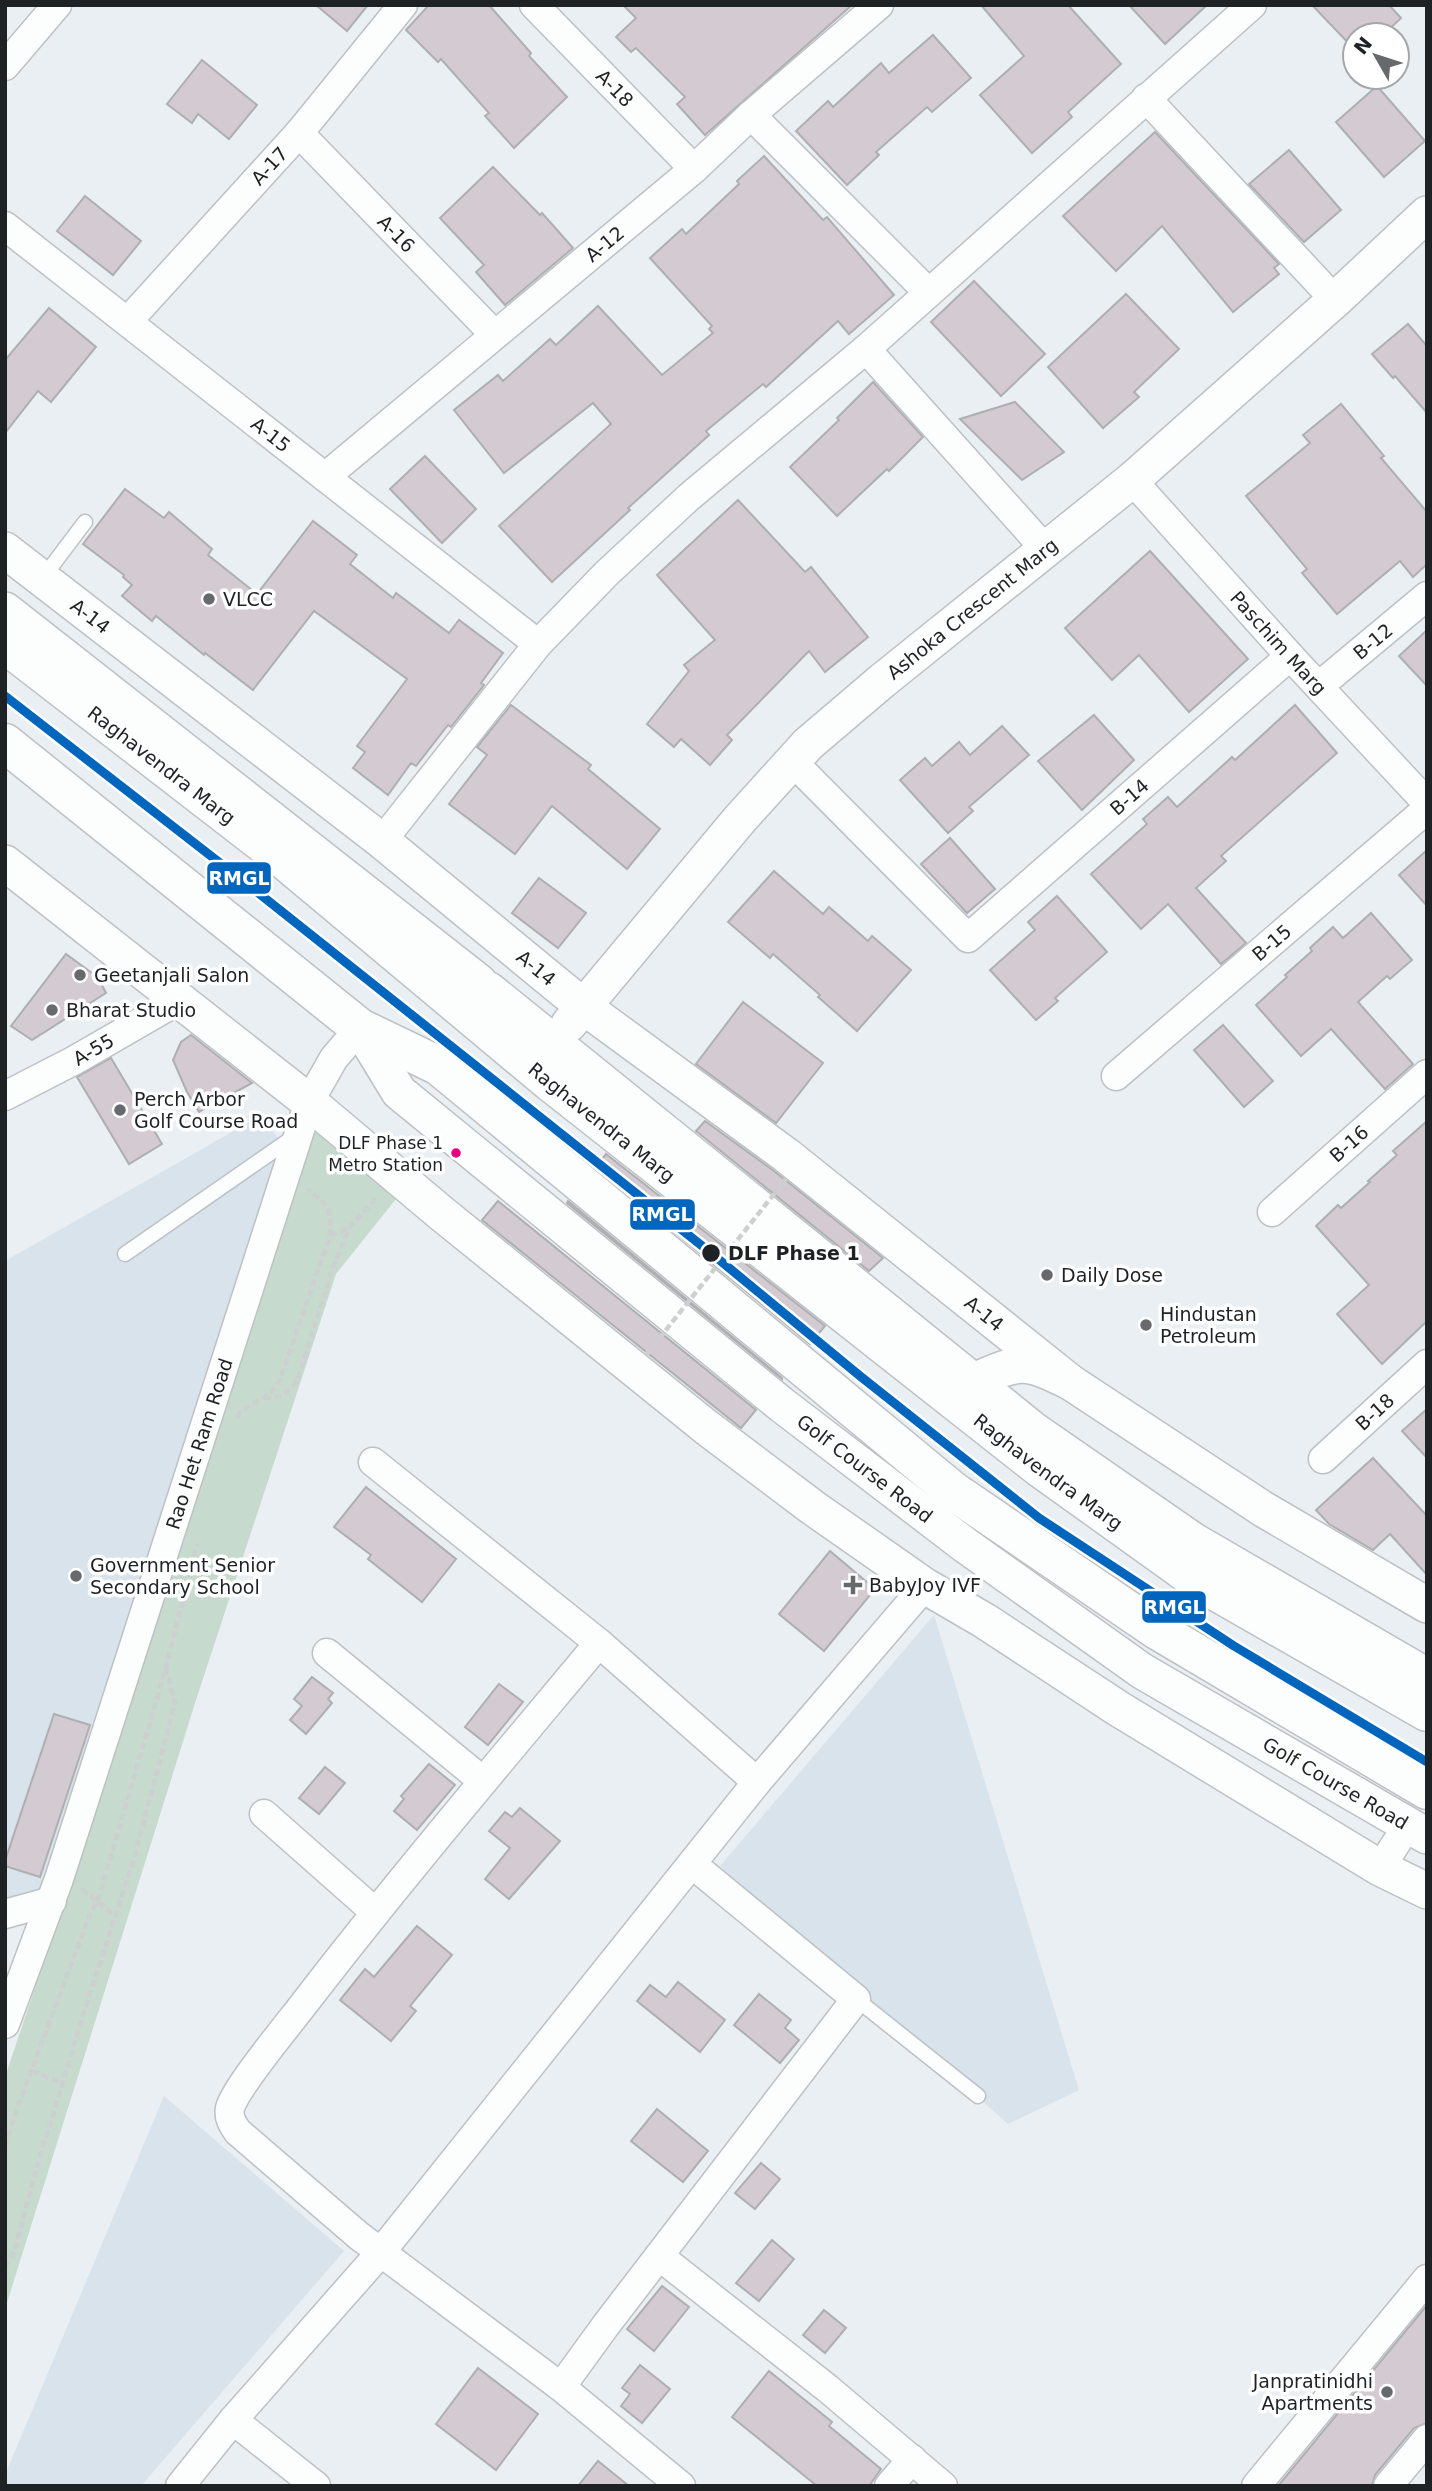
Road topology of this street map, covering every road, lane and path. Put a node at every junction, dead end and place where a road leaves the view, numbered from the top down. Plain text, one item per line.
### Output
1 (58, 5) edge
2 (403, 5) edge
3 (534, 5) edge
4 (878, 5) edge
5 (1252, 5) edge
6 (5, 66) edge
7 (1146, 98) junction
8 (751, 115) junction
9 (299, 133) junction
10 (694, 169) junction
11 (1427, 215) edge
12 (5, 226) edge
13 (928, 292) junction
14 (1335, 300) junction
15 (128, 321) junction
16 (495, 334) junction
17 (866, 349) junction
18 (326, 477) junction
19 (1132, 480) junction
20 (85, 522) dead end
21 (5, 550) edge
22 (1046, 551) junction
23 (42, 579) junction
24 (1427, 596) edge
25 (5, 610) edge
26 (5, 644) edge
27 (538, 644) junction
28 (1290, 656) junction
29 (1319, 687) junction
30 (5, 743) edge
31 (792, 761) junction
32 (1427, 803) edge
33 (1427, 809) edge
34 (382, 841) junction
35 (5, 863) edge
36 (418, 972) junction
37 (489, 990) junction
38 (179, 1000) junction
39 (584, 1007) junction
40 (360, 1028) junction
41 (555, 1041) junction
42 (1427, 1074) edge
43 (1116, 1076) dead end
44 (5, 1096) edge
45 (304, 1118) junction
46 (396, 1176) junction
47 (786, 1178) dead end
48 (284, 1179) junction
49 (1272, 1212) dead end
50 (349, 1228) junction
51 (330, 1235) junction
52 (125, 1254) dead end
53 (646, 1355) dead end
54 (1427, 1364) edge
55 (974, 1381) junction
56 (1070, 1382) junction
57 (263, 1398) junction
58 (236, 1419) dead end
59 (1323, 1459) dead end
60 (373, 1462) dead end
61 (198, 1541) dead end
62 (925, 1586) junction
63 (1427, 1605) edge
64 (599, 1643) junction
65 (327, 1653) dead end
66 (166, 1667) junction
67 (1427, 1676) edge
68 (1427, 1712) edge
69 (484, 1781) junction
70 (757, 1782) junction
71 (1427, 1790) edge
72 (264, 1814) dead end
73 (1417, 1830) edge
74 (692, 1864) junction
75 (1380, 1868) junction
76 (1427, 1891) edge
77 (51, 1901) junction
78 (96, 1901) junction
79 (374, 1912) junction
80 (5, 1914) edge
81 (115, 1916) junction
82 (856, 1999) junction
83 (5, 2024) edge
84 (33, 2071) junction
85 (62, 2083) junction
86 (978, 2096) dead end
87 (5, 2146) edge
88 (381, 2252) junction
89 (659, 2256) junction
90 (5, 2267) edge
91 (1427, 2279) edge
92 (561, 2387) junction
93 (233, 2420) junction
94 (1427, 2439) edge
95 (912, 2459) junction
96 (180, 2486) edge
97 (316, 2486) edge
98 (681, 2486) edge
99 (889, 2486) edge
100 (943, 2486) edge
101 (1256, 2486) edge
102 (1388, 2486) edge

1 - 6 street
2 - 9 street, A-17
3 - 10 street, A-18
4 - 8 street, A-12
5 - 7 street
7 - 13 street
7 - 14 street
8 - 10 street, A-12
8 - 13 street
9 - 15 street, A-17
9 - 16 street, A-16
10 - 16 street, A-12
11 - 14 street, Ashoka Crescent Marg
12 - 15 street, A-15
13 - 17 street
14 - 19 street, Ashoka Crescent Marg
15 - 18 street, A-15
16 - 18 street, A-12
17 - 22 street
17 - 27 street
18 - 27 street, A-15
19 - 22 street, Ashoka Crescent Marg
19 - 28 street, Paschim Marg
20 - 23 lane
21 - 23 street, A-14
22 - 31 street, Ashoka Crescent Marg
23 - 34 street, A-14
24 - 29 street, B-12
25 - 37 street
26 - 36 main road, Raghavendra Marg
27 - 34 street
28 - 29 street, Paschim Marg
28 - 31 street, B-14
29 - 32 street, Paschim Marg
30 - 40 main road
31 - 39 street, Ashoka Crescent Marg
33 - 43 street, B-15
34 - 39 street, A-14
35 - 38 street
36 - 37 street
36 - 68 main road, Raghavendra Marg
37 - 41 street
38 - 44 street, A-55
38 - 45 street
39 - 41 street, Ashoka Crescent Marg
39 - 56 street, A-14
40 - 45 street, Rao Het Ram Road
40 - 71 main road
40 - 73 street, Golf Course Road
41 - 55 street
42 - 49 street, B-16
45 - 46 street
45 - 48 street, Rao Het Ram Road
45 - 52 lane
46 - 50 path
46 - 62 street
47 - 53 path, bridge
48 - 51 path
48 - 77 street, Rao Het Ram Road
50 - 51 path
50 - 57 path
51 - 57 path
54 - 59 street, B-18
55 - 56 street
55 - 67 street
56 - 63 street
57 - 58 path
60 - 64 street
61 - 66 path
62 - 70 street
62 - 75 street
64 - 69 street
64 - 70 street
65 - 69 street
66 - 78 path
66 - 81 path
69 - 79 street
70 - 74 street
72 - 79 street
73 - 75 street
74 - 82 street
74 - 88 street
75 - 76 street
77 - 80 street
77 - 83 street, Rao Het Ram Road
78 - 81 path
78 - 84 path
79 - 88 street
81 - 85 path
82 - 86 lane
82 - 89 street
84 - 85 path
84 - 87 path
85 - 90 path
88 - 92 street
88 - 93 street
89 - 92 street
89 - 95 street
91 - 101 street
92 - 98 street
93 - 96 street
93 - 97 street
94 - 102 street
95 - 99 street
95 - 100 street

